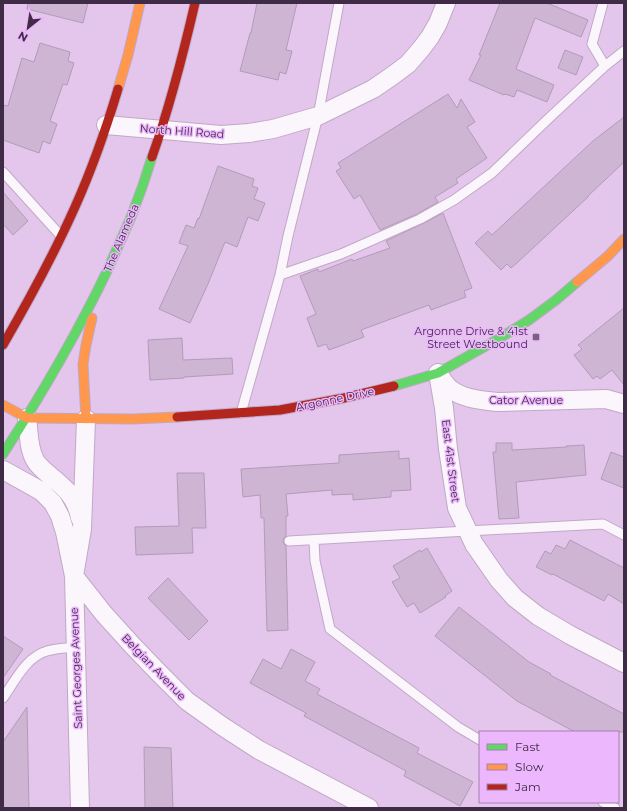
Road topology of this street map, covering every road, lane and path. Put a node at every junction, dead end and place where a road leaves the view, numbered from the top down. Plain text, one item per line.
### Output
1 (140, 3) edge
2 (195, 3) edge
3 (339, 3) edge
4 (446, 3) edge
5 (603, 3) edge
6 (624, 51) edge
7 (605, 66) junction
8 (318, 116) junction
9 (106, 126) junction
10 (162, 131) junction
11 (3, 172) edge
12 (61, 236) junction
13 (624, 239) edge
14 (280, 275) junction
15 (99, 287) junction
16 (3, 345) edge
17 (438, 373) junction
18 (624, 404) edge
19 (3, 405) edge
20 (241, 413) junction
21 (27, 418) junction
22 (86, 419) junction
23 (3, 454) edge
24 (3, 470) edge
25 (82, 529) junction
26 (468, 531) junction
27 (624, 535) edge
28 (314, 540) junction
29 (289, 541) dead end
30 (74, 576) junction
31 (76, 647) junction
32 (624, 663) edge
33 (3, 698) edge
34 (479, 739) edge
35 (605, 803) edge
36 (366, 807) edge
37 (80, 808) edge
38 (615, 808) edge

1 - 9 main road
2 - 10 main road, The Alameda
3 - 8 lane
4 - 8 street, North Hill Road
5 - 7 lane
6 - 7 lane
7 - 14 lane
8 - 10 street, North Hill Road
8 - 14 lane
9 - 10 street, North Hill Road
9 - 12 main road
10 - 15 main road, The Alameda
11 - 12 lane
12 - 16 main road
13 - 17 main road, Argonne Drive
14 - 20 lane
15 - 21 main road, The Alameda
15 - 22 main road
17 - 18 street, Cator Avenue
17 - 20 main road, Argonne Drive
17 - 26 street, East 41st Street
19 - 21 main road, Argonne Drive
20 - 22 main road, Argonne Drive
21 - 22 main road, Argonne Drive
21 - 23 main road, The Alameda
21 - 25 street, Saint Georges Avenue
22 - 25 street, Saint Georges Avenue
24 - 30 street, Belgian Avenue
25 - 30 street, Saint Georges Avenue
26 - 27 lane
26 - 28 lane
26 - 32 street, East 41st Street
28 - 29 lane
28 - 34 lane
30 - 31 street, Saint Georges Avenue
30 - 36 street, Belgian Avenue
31 - 33 lane
31 - 37 street, Saint Georges Avenue
35 - 38 lane

